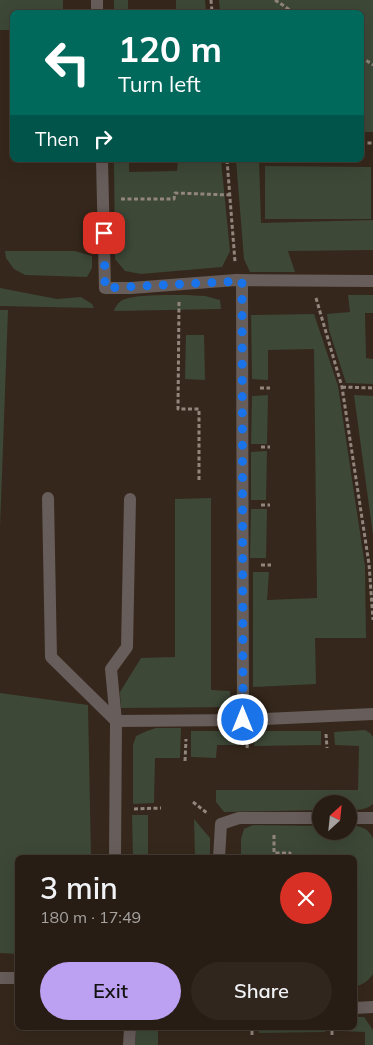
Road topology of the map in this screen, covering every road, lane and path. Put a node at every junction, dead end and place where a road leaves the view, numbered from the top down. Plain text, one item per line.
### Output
1 (275, 0) edge
2 (290, 10) edge
3 (102, 162) edge
4 (227, 162) edge
5 (230, 195) junction
6 (103, 199) junction
7 (239, 280) junction
8 (311, 281) junction
9 (373, 281) edge
10 (178, 284) junction
11 (342, 386) junction
12 (373, 389) edge
13 (199, 481) dead end
14 (48, 498) dead end
15 (130, 499) dead end
16 (371, 564) edge
17 (373, 620) edge
18 (373, 714) edge
19 (243, 720) junction
20 (116, 721) junction
21 (161, 808) dead end
22 (115, 809) junction
23 (312, 818) edge
24 (358, 818) edge
25 (373, 818) edge
26 (274, 835) dead end
27 (115, 855) edge
28 (219, 855) edge
29 (290, 855) edge
30 (0, 978) edge
31 (15, 978) edge
32 (357, 1008) edge
33 (373, 1008) edge
34 (130, 1030) edge
35 (252, 1030) edge
36 (332, 1030) edge
37 (252, 1035) dead end
38 (332, 1035) dead end
39 (129, 1045) edge

1 - 2 path
3 - 6 street
4 - 5 path
5 - 6 path
5 - 7 path
6 - 10 street
7 - 8 street
7 - 10 street
7 - 19 street
8 - 9 street
8 - 11 path
10 - 13 path
11 - 12 path
11 - 16 path
14 - 20 street
15 - 20 street
16 - 17 path
18 - 19 street
19 - 20 street
20 - 22 street
21 - 22 path
22 - 27 street
23 - 28 street
24 - 25 street
26 - 29 path
30 - 31 street
32 - 33 street
34 - 39 street
35 - 37 path
36 - 38 path

